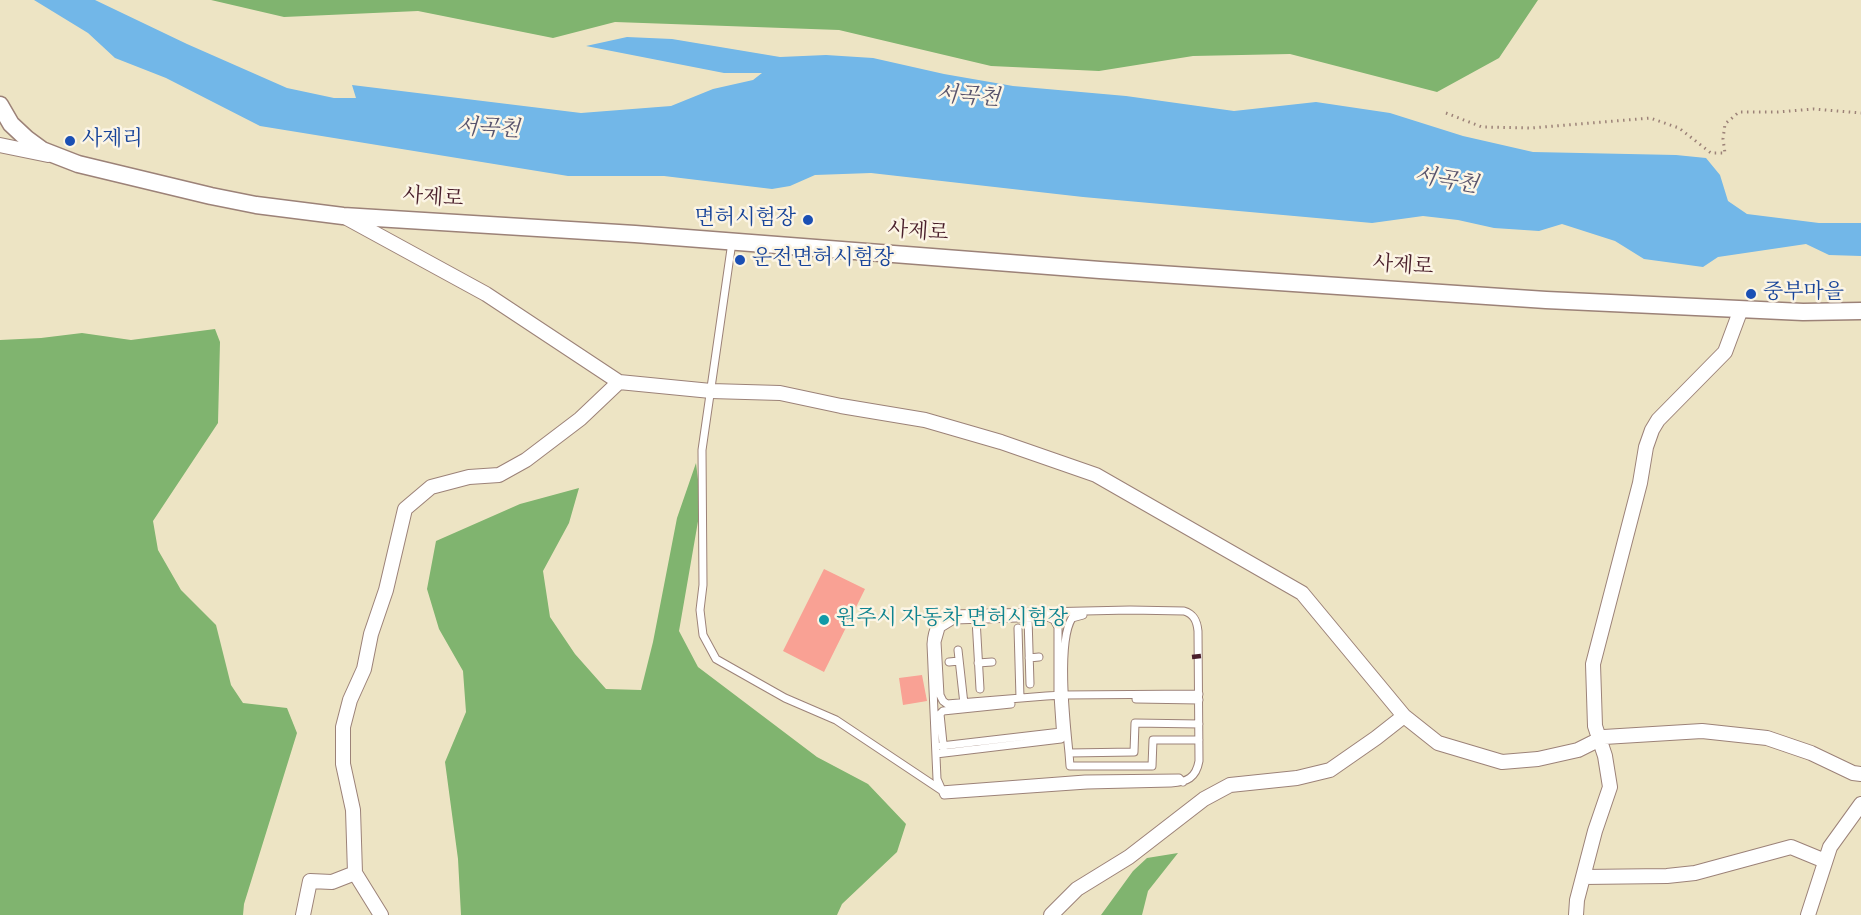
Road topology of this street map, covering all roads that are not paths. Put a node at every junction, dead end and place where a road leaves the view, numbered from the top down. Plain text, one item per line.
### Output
1 (0, 105) edge
2 (0, 145) edge
3 (56, 157) junction
4 (343, 216) junction
5 (732, 242) junction
6 (1741, 309) junction
7 (1861, 311) edge
8 (619, 382) junction
9 (711, 391) junction
10 (1028, 617) junction
11 (976, 619) junction
12 (1018, 628) dead end
13 (958, 650) dead end
14 (1039, 657) dead end
15 (1029, 658) junction
16 (959, 661) junction
17 (949, 662) dead end
18 (992, 662) dead end
19 (978, 663) junction
20 (1029, 684) dead end
21 (981, 689) dead end
22 (1061, 697) junction
23 (1197, 697) junction
24 (1020, 698) junction
25 (964, 704) junction
26 (1404, 716) junction
27 (1199, 724) junction
28 (1199, 740) junction
29 (1600, 740) junction
30 (940, 750) junction
31 (1069, 753) junction
32 (1861, 774) edge
33 (942, 792) junction
34 (1861, 804) edge
35 (1825, 861) junction
36 (355, 873) junction
37 (1583, 877) junction
38 (303, 915) edge
39 (381, 915) edge
40 (1051, 915) edge
41 (1576, 915) edge
42 (1808, 915) edge

1 - 3 street, 사제로
2 - 3 street
3 - 4 street, 사제로
4 - 5 street, 사제로
4 - 8 street
5 - 6 street, 사제로
5 - 9 lane
6 - 7 street, 사제로
6 - 29 street
8 - 9 street
8 - 36 street
9 - 26 street
9 - 33 lane
10 - 11 lane
10 - 15 lane
10 - 22 lane
11 - 19 lane
11 - 25 lane
12 - 24 lane
13 - 16 lane
14 - 15 lane
15 - 20 lane
16 - 17 lane
16 - 25 lane
18 - 19 lane
19 - 21 lane
22 - 23 lane
22 - 23 lane
22 - 24 lane
22 - 30 lane
22 - 30 lane
22 - 31 lane
23 - 27 lane
23 - 30 lane
24 - 25 lane
26 - 29 street
26 - 40 street
27 - 28 lane
27 - 31 lane
28 - 31 lane
28 - 33 lane
29 - 32 street
29 - 37 street
30 - 33 lane
34 - 35 street
35 - 37 street
35 - 42 street
36 - 38 street
36 - 39 street
37 - 41 street

